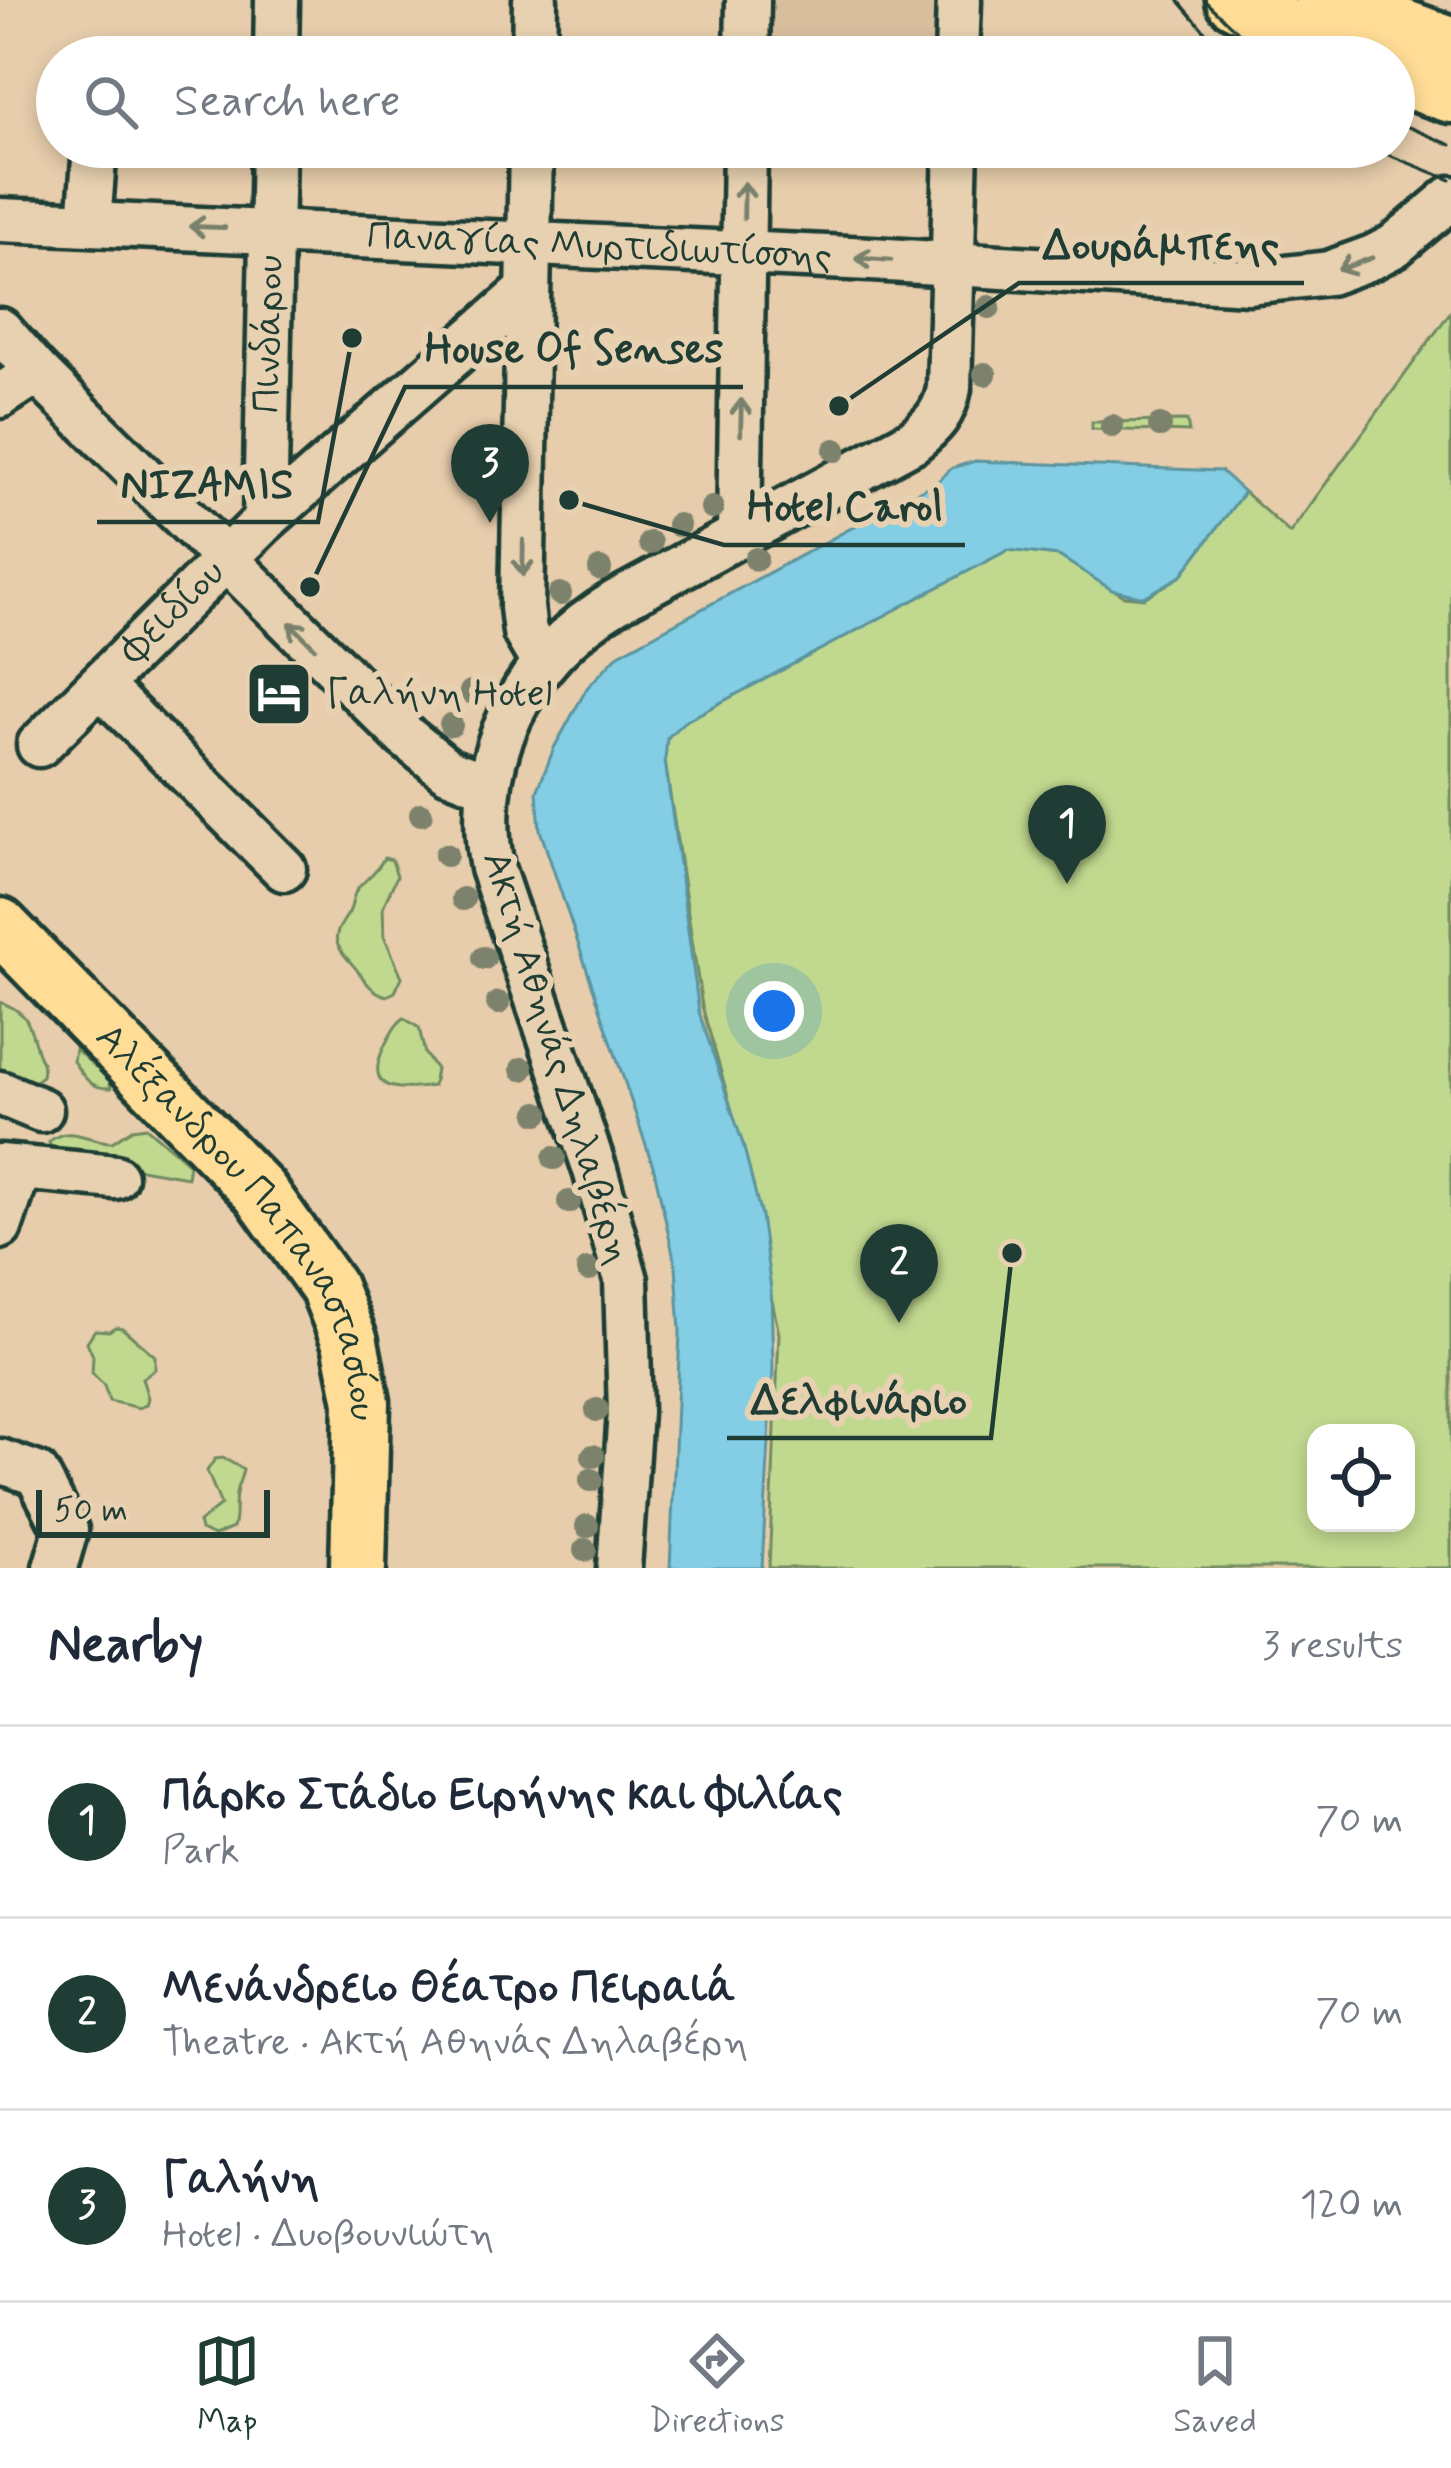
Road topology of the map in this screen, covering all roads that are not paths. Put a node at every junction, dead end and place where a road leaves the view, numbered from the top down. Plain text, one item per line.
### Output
1 (277, 0) edge
2 (535, 0) edge
3 (748, 0) edge
4 (958, 0) edge
5 (1234, 0) edge
6 (1323, 0) edge
7 (276, 36) edge
8 (534, 36) edge
9 (747, 36) edge
10 (957, 36) edge
11 (1305, 36) edge
12 (1451, 44) edge
13 (1415, 83) edge
14 (1451, 95) edge
15 (93, 168) edge
16 (272, 168) edge
17 (531, 168) edge
18 (745, 168) edge
19 (955, 168) edge
20 (1451, 198) edge
21 (0, 220) edge
22 (89, 223) junction
23 (270, 230) junction
24 (529, 243) junction
25 (744, 253) junction
26 (953, 266) junction
27 (526, 291) junction
28 (0, 330) edge
29 (37, 372) junction
30 (0, 396) edge
31 (266, 520) junction
32 (739, 534) junction
33 (226, 559) junction
34 (543, 663) junction
35 (100, 685) junction
36 (39, 745) dead end
37 (488, 786) junction
38 (284, 869) dead end
39 (0, 926) edge
40 (0, 1093) edge
41 (40, 1110) dead end
42 (10, 1167) edge
43 (115, 1177) dead end
44 (0, 1227) edge
45 (0, 1461) edge
46 (55, 1568) edge
47 (358, 1568) edge
48 (619, 1568) edge

1 - 7 street
2 - 8 street
3 - 9 street
4 - 10 street
5 - 11 main road
6 - 12 main road
13 - 14 main road
15 - 22 street
16 - 23 street, Πινδάρου
17 - 24 street
25 -> 18 street
19 - 26 street
20 -> 26 street, Παναγίας Μυρτιδιωτίσσης
21 - 22 street, Παναγίας Μυρτιδιωτίσσης
23 -> 22 street, Παναγίας Μυρτιδιωτίσσης
23 - 24 street, Παναγίας Μυρτιδιωτίσσης
23 - 31 street, Πινδάρου
24 - 25 street, Παναγίας Μυρτιδιωτίσσης
24 - 27 street
26 -> 25 street, Παναγίας Μυρτιδιωτίσσης
32 -> 25 street
26 - 32 street, Ακτή Αθηνάς Δηλαβέρη
27 - 31 street, Φειδίου
27 -> 34 street
28 - 29 street
29 - 30 street
29 - 33 street
31 - 33 street, Φειδίου
32 - 34 street, Ακτή Αθηνάς Δηλαβέρη
33 - 35 street, Φειδίου
37 -> 33 street
34 - 37 street, Ακτή Αθηνάς Δηλαβέρη
35 - 36 street, Φειδίου
35 - 38 street
37 - 48 street, Ακτή Αθηνάς Δηλαβέρη
39 - 47 main road, Αλέξανδρου Παπαναστασίου
40 - 41 street
42 - 43 street
42 - 44 street
45 - 46 street

